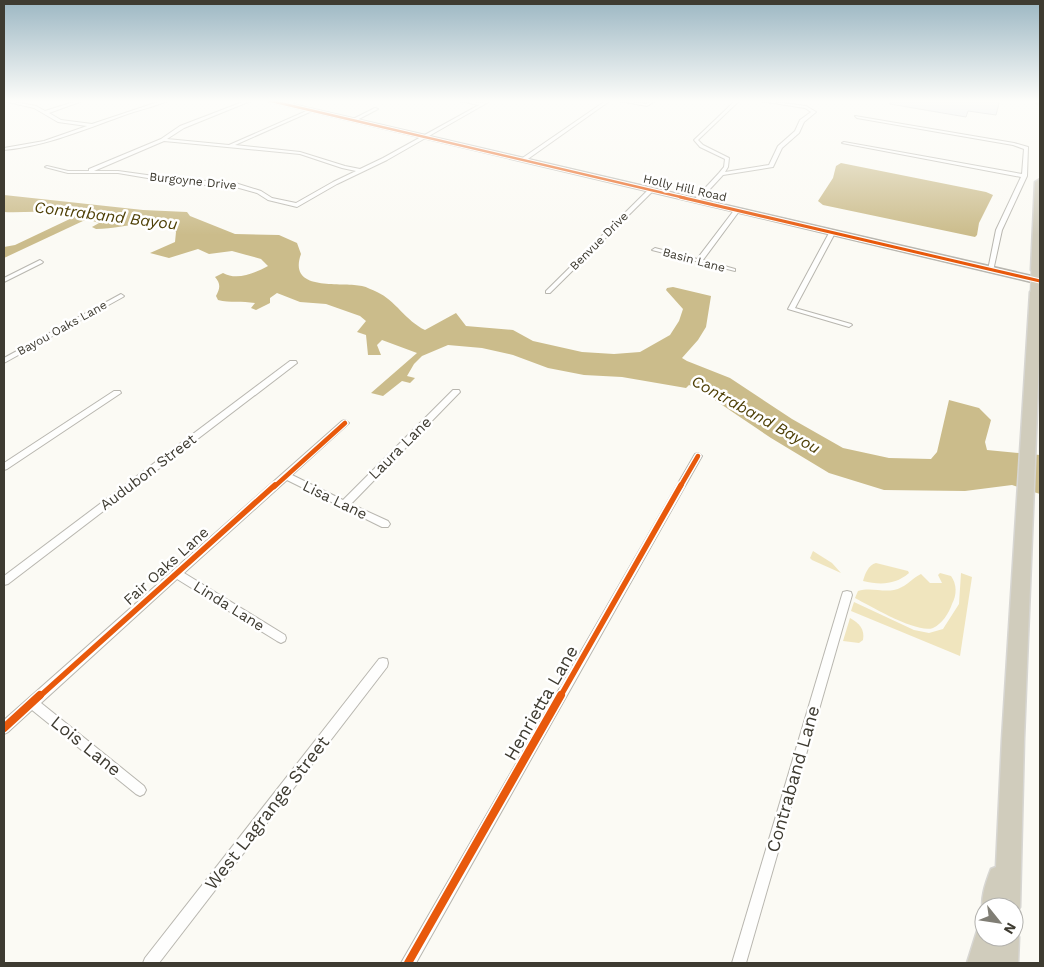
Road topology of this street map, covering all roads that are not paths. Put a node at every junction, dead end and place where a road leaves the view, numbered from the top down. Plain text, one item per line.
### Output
1 (29, 145) edge
2 (151, 145) edge
3 (211, 145) edge
4 (232, 145) edge
5 (410, 145) edge
6 (460, 145) edge
7 (544, 145) edge
8 (699, 145) edge
9 (784, 145) edge
10 (856, 145) edge
11 (1018, 145) edge
12 (228, 147) junction
13 (4, 149) edge
14 (523, 160) junction
15 (48, 167) dead end
16 (360, 170) junction
17 (86, 172) junction
18 (721, 174) junction
19 (1024, 176) junction
20 (1040, 182) edge
21 (651, 190) junction
22 (696, 200) junction
23 (737, 210) junction
24 (832, 232) junction
25 (655, 250) dead end
26 (40, 262) dead end
27 (699, 262) junction
28 (733, 270) dead end
29 (991, 270) junction
30 (4, 280) edge
31 (1038, 281) edge
32 (548, 292) dead end
33 (121, 296) dead end
34 (849, 325) dead end
35 (4, 361) edge
36 (293, 363) dead end
37 (456, 392) dead end
38 (117, 393) dead end
39 (345, 423) dead end
40 (698, 456) dead end
41 (4, 467) edge
42 (286, 476) junction
43 (344, 504) junction
44 (384, 524) dead end
45 (177, 574) junction
46 (4, 581) edge
47 (847, 595) dead end
48 (281, 638) dead end
49 (383, 663) dead end
50 (32, 703) junction
51 (4, 728) edge
52 (140, 790) dead end
53 (1010, 829) junction
54 (996, 897) edge
55 (1007, 897) edge
56 (984, 947) edge
57 (1005, 947) edge
58 (150, 963) edge
59 (408, 963) edge
60 (739, 963) edge
61 (980, 963) edge
62 (1004, 963) edge

1 - 13 street
2 - 17 street
3 - 12 street
4 - 12 street
5 - 16 street
6 - 14 street, Holly Hill Road
7 - 14 street
8 - 18 street
9 - 18 street
10 - 19 street
11 - 19 street
12 - 16 street
14 - 21 street, Holly Hill Road
15 - 17 street, Burgoyne Drive
16 - 17 street, Burgoyne Drive
18 - 22 street
19 - 29 street
20 - 31 highway
21 - 22 street, Holly Hill Road
21 - 32 street, Benvue Drive
22 - 23 street, Holly Hill Road
23 - 24 street, Holly Hill Road
23 - 27 street
24 - 29 street, Holly Hill Road
24 - 34 street
25 - 27 street, Basin Lane
26 - 30 street
27 - 28 street, Basin Lane
29 - 31 street, Holly Hill Road
31 - 53 highway
33 - 35 street, Bayou Oaks Lane
36 - 46 street, Audubon Street
37 - 43 street, Laura Lane
38 - 41 street
39 - 42 street, Fair Oaks Lane
40 - 59 street, Henrietta Lane
42 - 43 street, Lisa Lane
42 - 45 street, Fair Oaks Lane
43 - 44 street, Lisa Lane
45 - 48 street, Linda Lane
45 - 50 street, Fair Oaks Lane
47 - 60 street, Contraband Lane
49 - 58 street, West Lagrange Street
50 - 51 street, Fair Oaks Lane
50 - 52 street, Lois Lane
53 - 54 highway
53 - 55 highway
56 - 61 highway
57 - 62 highway

